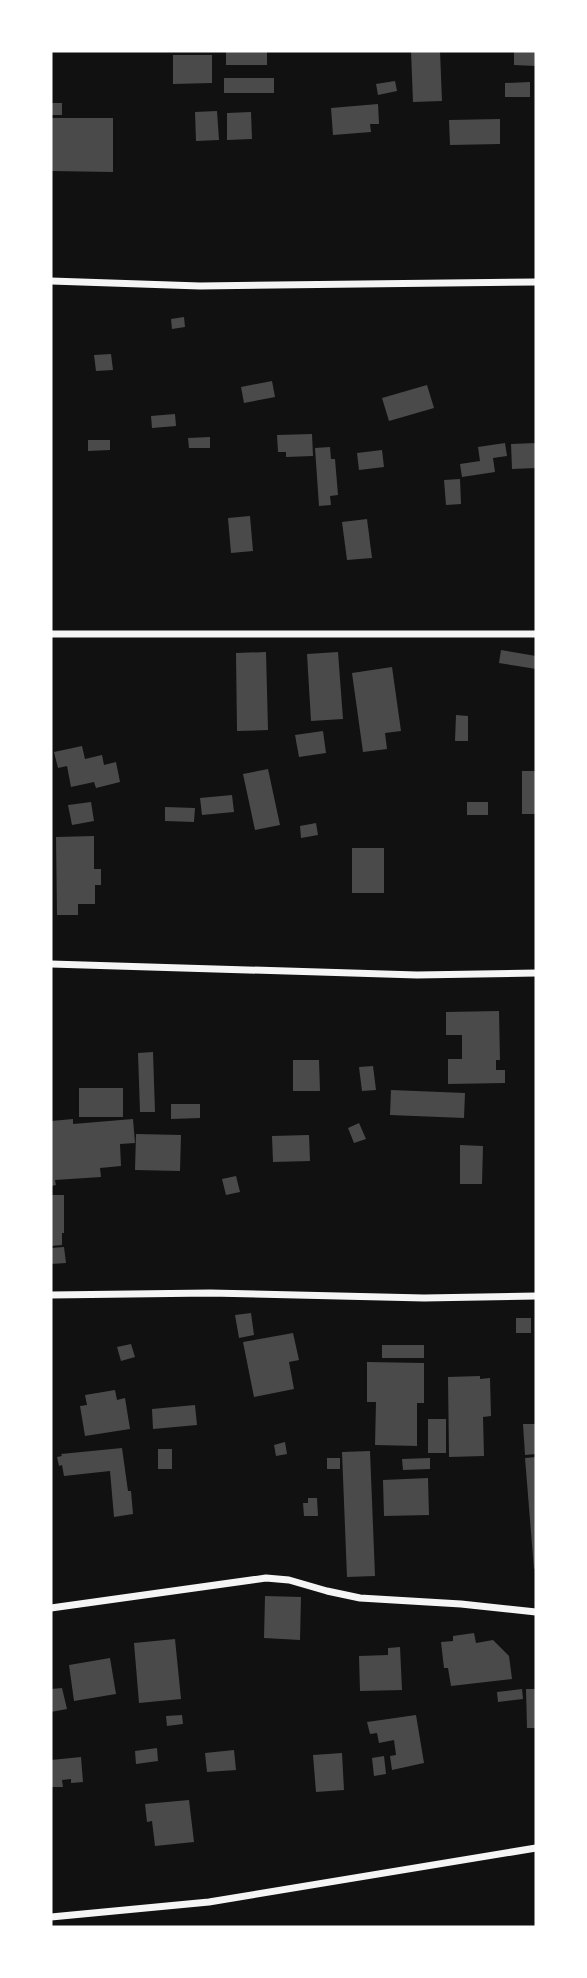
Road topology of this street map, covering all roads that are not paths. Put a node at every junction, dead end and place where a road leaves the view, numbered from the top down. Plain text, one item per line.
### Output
1 (51, 282) edge
2 (536, 282) edge
3 (51, 634) edge
4 (536, 634) edge
5 (51, 964) edge
6 (536, 973) edge
7 (51, 1295) edge
8 (536, 1296) edge
9 (51, 1608) edge
10 (536, 1612) edge
11 (536, 1848) edge
12 (51, 1917) edge

1 - 2 street
3 - 4 street
5 - 6 street
7 - 8 street
9 - 10 street
11 - 12 street

